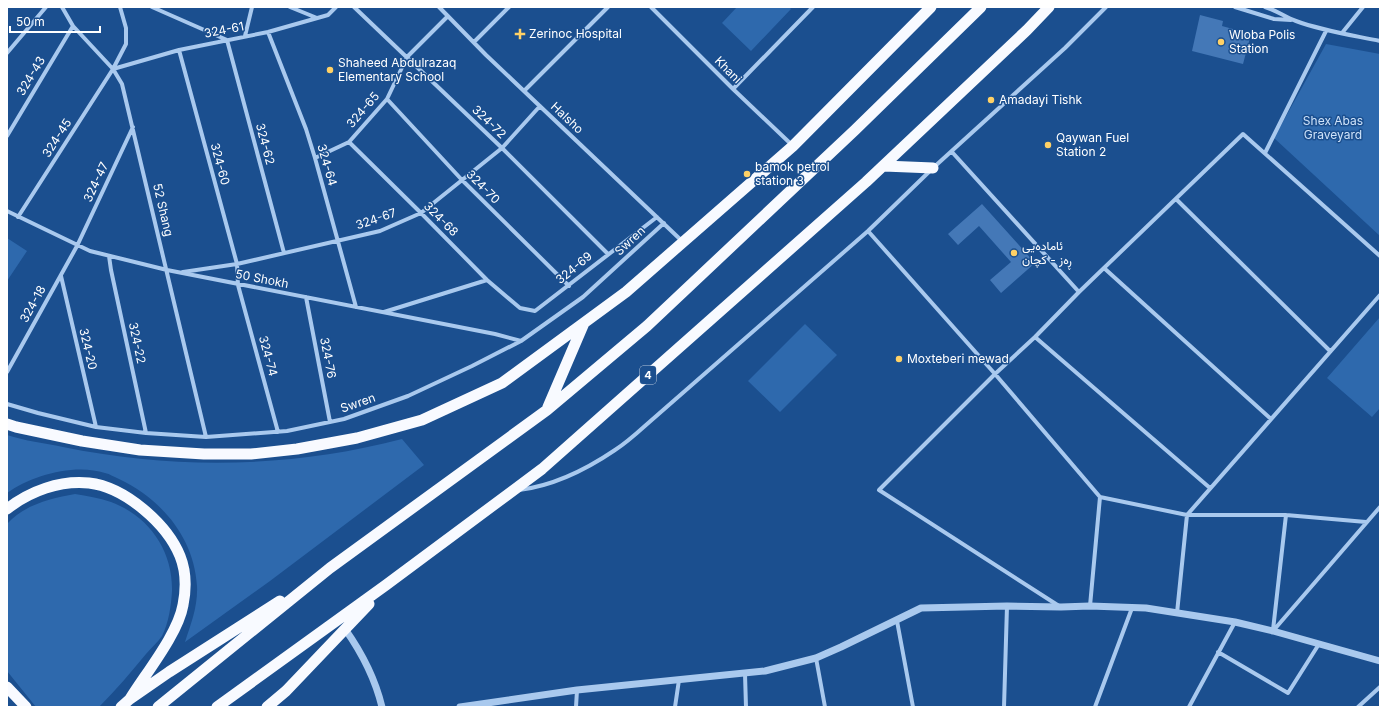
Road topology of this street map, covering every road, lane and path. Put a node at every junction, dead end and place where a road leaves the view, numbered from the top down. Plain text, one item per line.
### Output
1 (46, 7) edge
2 (62, 7) edge
3 (120, 7) edge
4 (152, 7) edge
5 (252, 7) edge
6 (290, 7) edge
7 (336, 7) edge
8 (354, 7) edge
9 (439, 7) edge
10 (509, 7) edge
11 (608, 7) edge
12 (651, 7) edge
13 (813, 7) edge
14 (931, 7) edge
15 (981, 7) edge
16 (1049, 7) edge
17 (1106, 7) edge
18 (1235, 7) edge
19 (1265, 7) edge
20 (1363, 7) edge
21 (448, 16) junction
22 (316, 18) junction
23 (1294, 20) junction
24 (73, 26) junction
25 (1326, 31) junction
26 (268, 32) junction
27 (1342, 34) junction
28 (245, 36) junction
29 (227, 40) junction
30 (1380, 41) edge
31 (474, 42) junction
32 (179, 50) junction
33 (7, 53) edge
34 (407, 57) junction
35 (113, 69) junction
36 (732, 89) junction
37 (524, 91) junction
38 (387, 99) junction
39 (540, 106) junction
40 (133, 127) junction
41 (7, 136) edge
42 (348, 142) junction
43 (793, 146) junction
44 (502, 148) junction
45 (952, 152) junction
46 (1265, 153) junction
47 (315, 158) junction
48 (884, 166) junction
49 (934, 168) junction
50 (462, 180) junction
51 (1176, 199) junction
52 (7, 211) edge
53 (421, 213) junction
54 (18, 217) junction
55 (657, 217) junction
56 (664, 223) junction
57 (868, 231) junction
58 (338, 241) junction
59 (684, 242) junction
60 (77, 246) junction
61 (284, 253) junction
62 (608, 254) junction
63 (109, 256) junction
64 (1380, 256) edge
65 (237, 264) junction
66 (1104, 268) junction
67 (167, 270) junction
68 (179, 272) junction
69 (60, 276) junction
70 (487, 280) junction
71 (238, 285) junction
72 (569, 286) junction
73 (1079, 292) junction
74 (1380, 295) edge
75 (306, 297) junction
76 (356, 307) junction
77 (520, 308) joint
78 (382, 312) junction
79 (584, 322) junction
80 (1035, 337) junction
81 (521, 341) junction
82 (1330, 351) junction
83 (7, 372) edge
84 (995, 374) junction
85 (7, 404) edge
86 (547, 410) junction
87 (1271, 420) junction
88 (330, 422) junction
89 (7, 424) edge
90 (96, 427) junction
91 (278, 432) junction
92 (146, 433) junction
93 (206, 437) junction
94 (1210, 488) junction
95 (513, 490) junction
96 (1100, 497) junction
97 (1380, 507) edge
98 (7, 508) edge
99 (1187, 515) junction
100 (1286, 515) junction
101 (1366, 522) junction
102 (330, 568) junction
103 (386, 586) junction
104 (1007, 606) junction
105 (1090, 606) junction
106 (1061, 607) junction
107 (1132, 608) junction
108 (1177, 613) junction
109 (896, 621) junction
110 (1235, 622) junction
111 (345, 629) junction
112 (1272, 631) junction
113 (1319, 644) junction
114 (1218, 652) junction
115 (816, 658) junction
116 (1380, 661) edge
117 (746, 674) junction
118 (679, 680) junction
119 (7, 687) edge
120 (1380, 687) edge
121 (577, 690) junction
122 (130, 699) junction
123 (26, 707) edge
124 (121, 707) edge
125 (158, 707) edge
126 (217, 707) edge
127 (267, 707) edge
128 (382, 707) edge
129 (460, 707) edge
130 (576, 707) edge
131 (674, 707) edge
132 (746, 707) edge
133 (825, 707) edge
134 (913, 707) edge
135 (1004, 707) edge
136 (1095, 707) edge
137 (1189, 707) edge
138 (1358, 707) edge

1 - 33 street
2 - 24 street, 52 Shang
3 - 35 street, 324-45
4 - 29 street
5 - 28 street
6 - 22 street
7 - 22 street, 324-61
8 - 34 street, 324-72
9 - 21 street, Halsho
10 - 31 street
11 - 37 street
12 - 36 street, Khani
13 - 36 street
14 - 43 highway
15 - 86 highway
16 - 48 highway, 4
17 - 45 street
18 - 23 street
19 - 23 street
20 - 27 street
21 - 31 street, Halsho
21 - 34 street, 324-65
22 - 26 street, 324-61
23 - 25 street
24 - 35 street, 52 Shang
24 - 41 street, 324-43
25 - 27 street
25 - 46 street
26 - 28 street, 324-61
26 - 47 street, 324-64
27 - 30 street
28 - 29 street, 324-61
29 - 32 street, 324-61
29 - 61 street, 324-62
31 - 37 street, Halsho
32 - 35 street, 324-61
32 - 65 street, 324-60
34 - 38 street, 324-65
34 - 44 street, 324-72
35 - 40 street, 52 Shang
35 - 54 street, 324-45
36 - 43 street, Khani
37 - 39 street, Halsho
38 - 42 street, 324-65
38 - 50 street, 324-70
39 - 44 street, 324-67
39 - 55 street, Halsho
40 - 60 street, 324-47
40 - 67 street, 52 Shang
42 - 47 street, 324-65
42 - 53 street, 324-68
43 - 59 highway
44 - 50 street, 324-67
44 - 62 street, 324-72
45 - 49 street
45 - 73 street
46 - 51 street
46 - 64 street
47 - 58 street, 324-64
48 - 49 highway
48 - 95 highway, 4
49 - 57 street
50 - 53 street, 324-67
50 - 72 street, 324-70
51 - 66 street
51 - 82 street
52 - 54 street, 50 Shokh
53 - 58 street, 324-67
53 - 70 street, 324-68
54 - 60 street, 50 Shokh
55 - 56 street, Halsho
55 - 62 street, 324-69
56 - 59 street, Halsho
56 - 81 street, Swren
57 - 84 street
57 - 95 street
58 - 61 street, 324-67
58 - 76 street, 324-64
59 - 79 highway
60 - 63 street, 50 Shokh
60 - 69 street, 324-18
61 - 65 street, 324-67
62 - 72 street, 324-69
63 - 67 street, 50 Shokh
63 - 92 street, 324-22
65 - 68 street, 324-67
65 - 71 street, 324-60
66 - 73 street
66 - 87 street
67 - 68 street, 50 Shokh
67 - 93 street, 52 Shang
68 - 71 street, 50 Shokh
69 - 83 street, 324-18
69 - 90 street, 324-20
70 - 77 street, 324-68
70 - 78 street
71 - 75 street, 50 Shokh
71 - 91 street, 324-74
72 - 77 street, 324-69
73 - 80 street
74 - 82 street
75 - 76 street, 50 Shokh
75 - 88 street, 324-76
76 - 78 street, 50 Shokh
78 - 81 street, 50 Shokh
79 - 86 highway
79 - 89 highway
80 - 84 street
80 - 94 street
81 - 88 street, Swren
82 - 87 street
84 - 96 street
84 - 106 street
85 - 90 street, Swren
86 - 102 highway
87 - 94 street
88 - 91 street, Swren
90 - 92 street, Swren
91 - 93 street, Swren
92 - 93 street, Swren
94 - 99 street
95 - 103 highway, 4
96 - 99 street
96 - 105 street
97 - 101 street
98 - 122 highway
99 - 100 street
99 - 108 street
100 - 101 street
100 - 112 street
101 - 112 street
102 - 122 highway
102 - 125 highway
103 - 111 highway
103 - 126 highway, 4
104 - 106 street
104 - 109 street
104 - 135 street
105 - 106 street
105 - 107 street
107 - 108 street
107 - 136 street
108 - 110 street
109 - 115 street
109 - 134 street
110 - 112 street
110 - 114 street
111 - 127 highway
111 - 128 street
112 - 113 street
113 - 114 street
113 - 116 street
114 - 137 street
115 - 117 street
115 - 133 street
117 - 118 street
117 - 132 street
118 - 121 street
118 - 131 street
119 - 123 highway
120 - 138 street
121 - 129 street
121 - 130 street
122 - 124 highway

